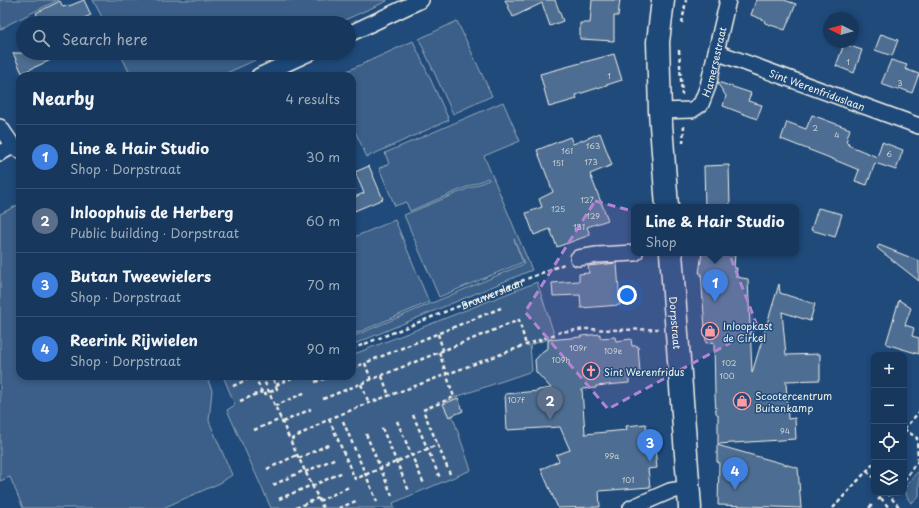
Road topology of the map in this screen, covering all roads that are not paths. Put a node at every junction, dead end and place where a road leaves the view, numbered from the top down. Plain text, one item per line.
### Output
1 (421, 0) edge
2 (663, 0) edge
3 (728, 0) edge
4 (356, 31) edge
5 (716, 52) junction
6 (294, 60) edge
7 (268, 72) edge
8 (660, 111) junction
9 (919, 126) edge
10 (0, 127) edge
11 (11, 150) edge
12 (667, 204) edge
13 (631, 253) edge
14 (671, 256) edge
15 (578, 258) road end
16 (689, 502) edge
17 (631, 508) edge

1 - 4 street
2 - 8 main road
3 - 5 street, Hamersestraat
5 - 8 street, Hamersestraat
5 - 9 street, Sint Werenfriduslaan
6 - 7 street
8 - 12 main road
10 - 11 street
13 - 15 street
14 - 16 main road, Dorpstraat
16 - 17 street, Dorpstraat

